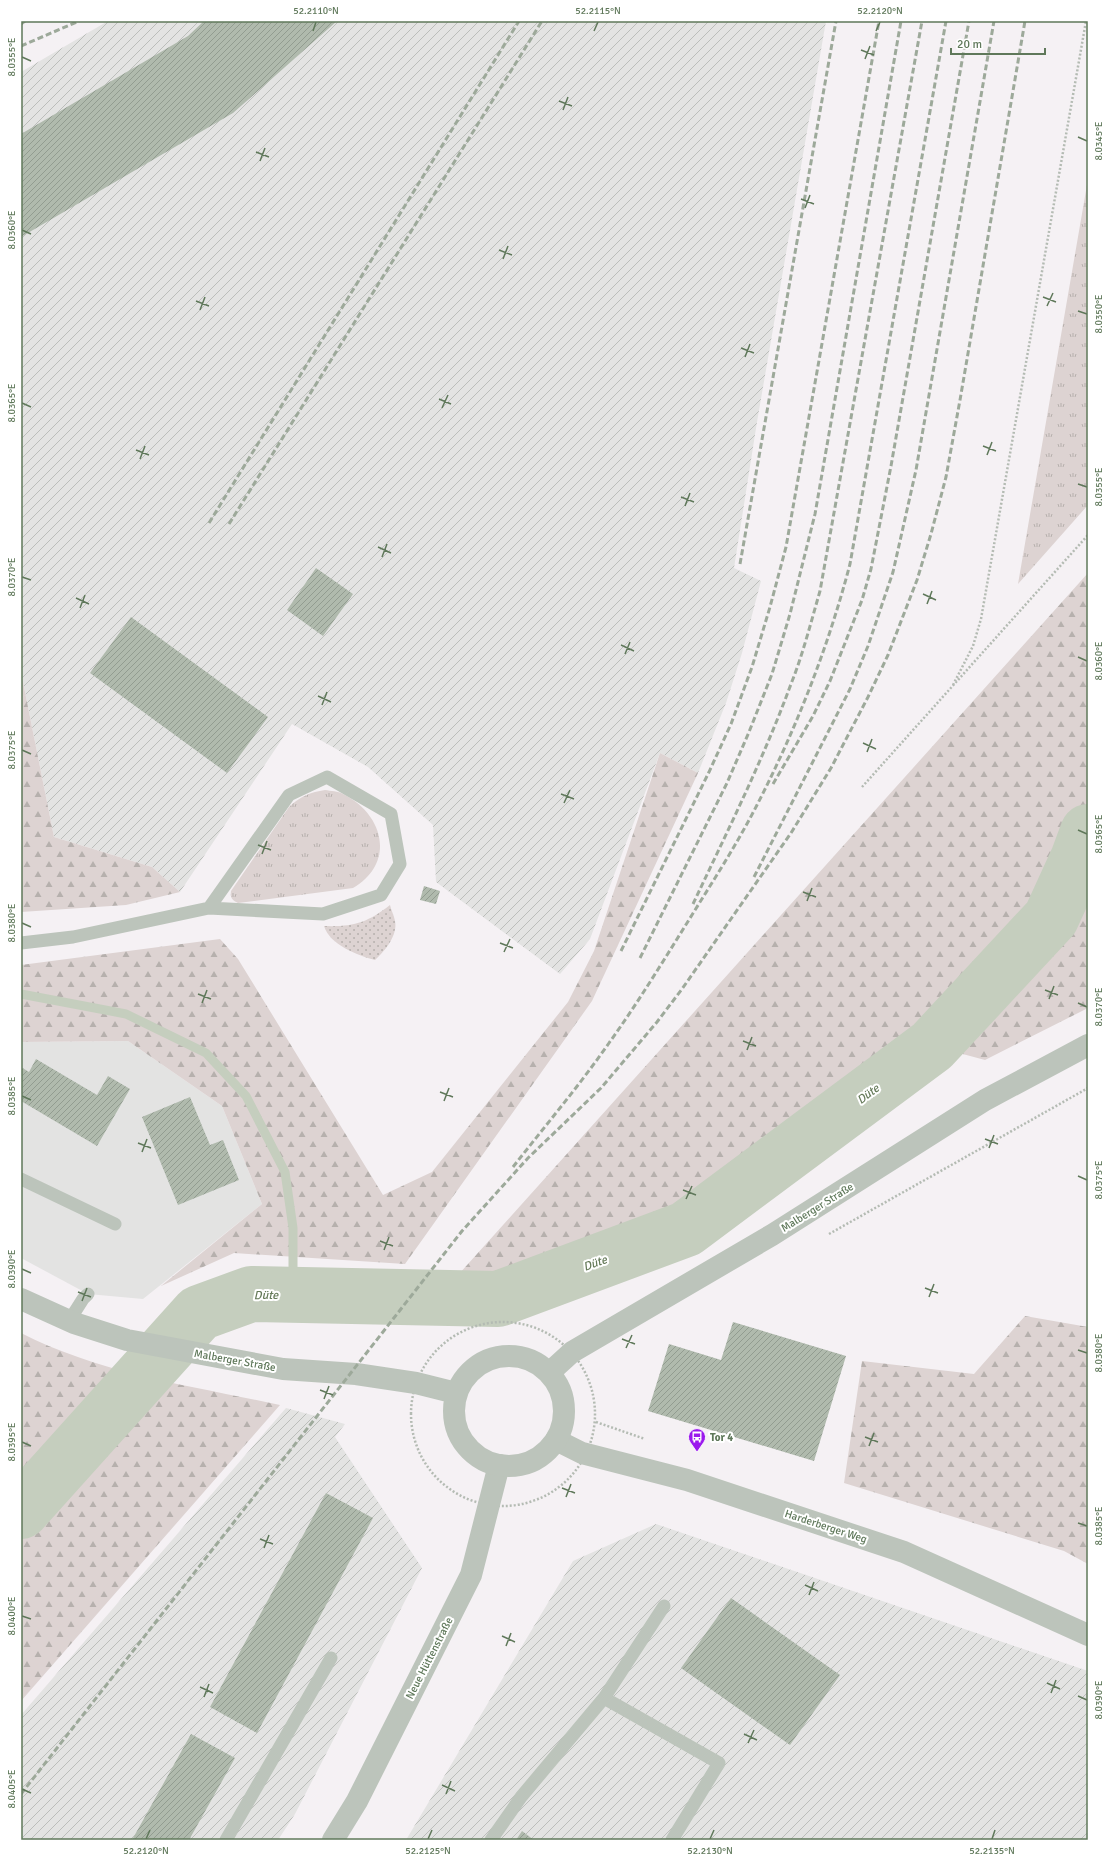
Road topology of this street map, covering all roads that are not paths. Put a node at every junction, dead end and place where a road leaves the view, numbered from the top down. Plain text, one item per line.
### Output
1 (209, 908) junction
2 (21, 943) edge
3 (1088, 1046) edge
4 (21, 1179) edge
5 (115, 1224) dead end
6 (88, 1294) dead end
7 (21, 1299) edge
8 (69, 1321) junction
9 (548, 1373) junction
10 (456, 1393) junction
11 (556, 1440) junction
12 (499, 1465) junction
13 (664, 1606) dead end
14 (1088, 1634) edge
15 (332, 1658) dead end
16 (604, 1698) junction
17 (226, 1840) edge
18 (333, 1840) edge
19 (491, 1840) edge
20 (672, 1840) edge

1 - 1 lane
1 - 2 lane
3 - 9 street, Malberger Straße
4 - 5 lane
6 - 8 lane
7 - 8 street, Malberger Straße
8 - 10 street, Malberger Straße
9 - 10 street
9 - 11 street
10 - 12 street
11 - 12 street
11 - 14 street, Harderberger Weg
12 - 18 street, Neue Hüttenstraße
13 - 16 lane
15 - 17 lane
16 - 19 lane
16 - 20 lane

